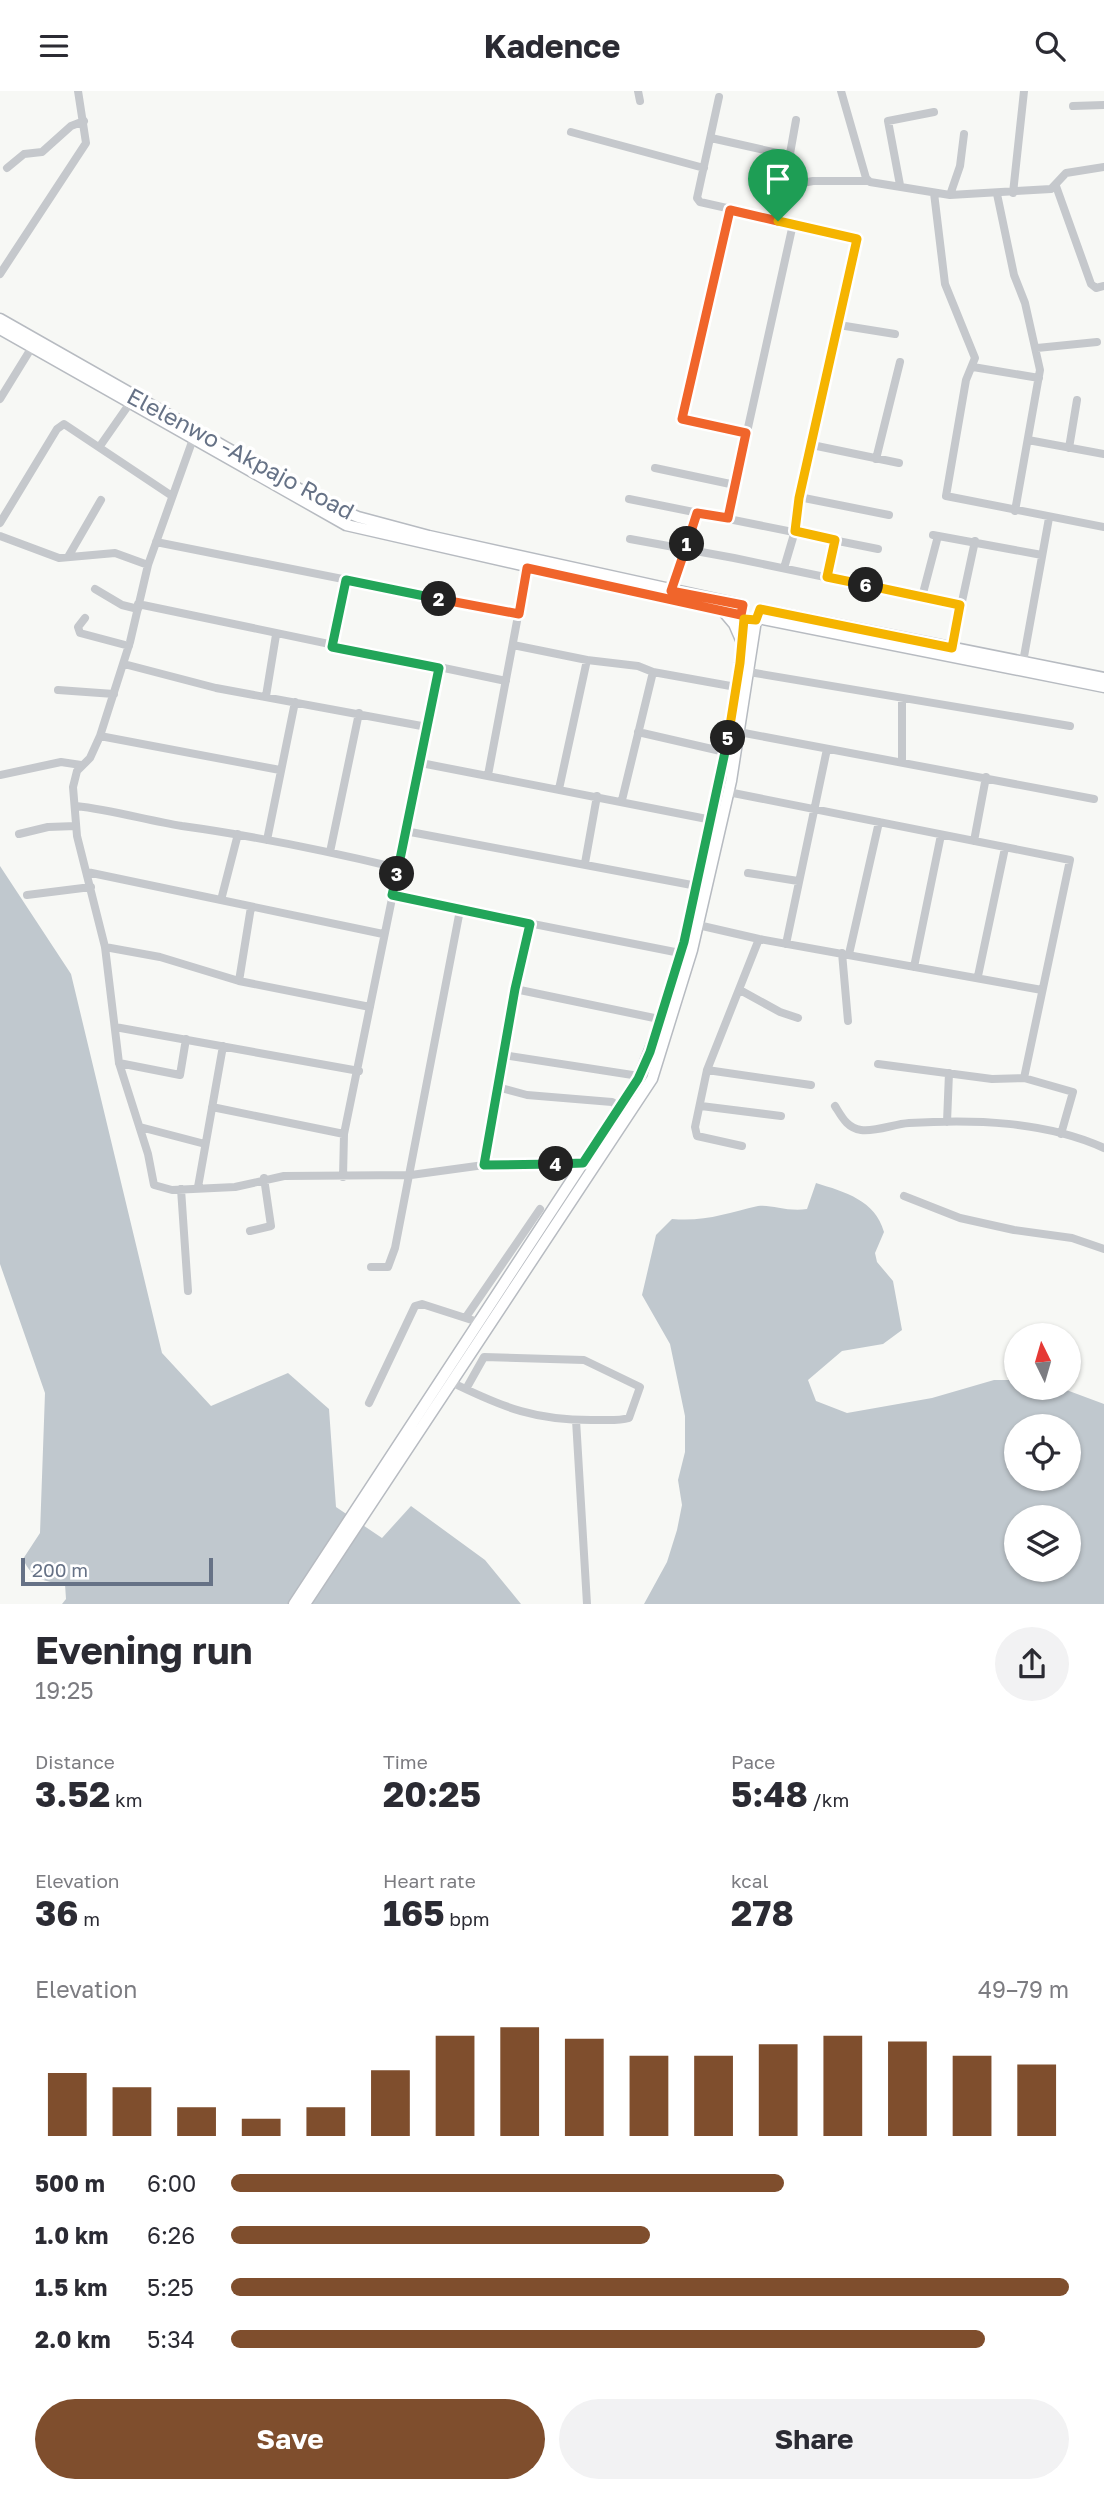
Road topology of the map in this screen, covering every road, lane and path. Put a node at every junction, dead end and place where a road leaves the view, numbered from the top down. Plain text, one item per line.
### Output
1 (78, 91) edge
2 (638, 91) edge
3 (841, 91) edge
4 (1024, 91) edge
5 (719, 97) dead end
6 (640, 101) dead end
7 (1104, 105) edge
8 (1073, 106) dead end
9 (934, 112) dead end
10 (796, 120) dead end
11 (84, 121) junction
12 (572, 132) dead end
13 (964, 134) dead end
14 (711, 138) junction
15 (791, 156) junction
16 (1104, 167) edge
17 (6, 168) dead end
18 (704, 168) junction
19 (867, 181) junction
20 (900, 185) junction
21 (786, 186) junction
22 (1056, 186) junction
23 (934, 193) junction
24 (1013, 193) junction
25 (997, 194) junction
26 (950, 195) junction
27 (730, 210) junction
28 (778, 221) junction
29 (793, 224) junction
30 (0, 274) edge
31 (1104, 286) edge
32 (0, 319) edge
33 (839, 325) junction
34 (0, 329) edge
35 (895, 334) dead end
36 (1097, 342) dead end
37 (32, 347) junction
38 (1037, 348) junction
39 (900, 362) dead end
40 (973, 367) junction
41 (1039, 378) junction
42 (0, 399) edge
43 (1077, 400) dead end
44 (130, 403) junction
45 (746, 433) junction
46 (193, 439) junction
47 (1028, 440) junction
48 (812, 445) junction
49 (100, 446) junction
50 (1069, 449) junction
51 (1104, 454) edge
52 (876, 459) junction
53 (900, 463) dead end
54 (655, 468) dead end
55 (735, 485) junction
56 (172, 496) junction
57 (799, 498) junction
58 (629, 499) dead end
59 (101, 500) dead end
60 (1015, 511) junction
61 (697, 513) junction
62 (889, 515) dead end
63 (728, 518) junction
64 (1049, 518) junction
65 (0, 523) edge
66 (1104, 527) edge
67 (795, 531) junction
68 (0, 536) edge
69 (630, 539) dead end
70 (835, 540) junction
71 (975, 541) junction
72 (156, 542) junction
73 (685, 549) junction
74 (878, 549) dead end
75 (1042, 555) junction
76 (68, 557) junction
77 (148, 565) junction
78 (527, 568) junction
79 (784, 568) junction
80 (827, 577) junction
81 (346, 580) junction
82 (95, 589) dead end
83 (671, 591) junction
84 (922, 597) junction
85 (960, 605) junction
86 (138, 607) junction
87 (723, 611) junction
88 (742, 613) junction
89 (519, 614) junction
90 (758, 616) junction
91 (85, 618) dead end
92 (777, 622) junction
93 (276, 635) junction
94 (754, 640) junction
95 (742, 643) junction
96 (513, 645) junction
97 (129, 646) junction
98 (332, 647) junction
99 (952, 648) junction
100 (587, 660) junction
101 (1023, 663) junction
102 (124, 664) junction
103 (439, 668) junction
104 (653, 672) junction
105 (749, 673) junction
106 (1104, 678) edge
107 (506, 681) junction
108 (736, 687) junction
109 (1104, 687) edge
110 (58, 690) dead end
111 (114, 694) junction
112 (265, 695) junction
113 (902, 699) junction
114 (295, 702) junction
115 (359, 713) junction
116 (1070, 726) dead end
117 (427, 727) junction
118 (638, 732) junction
119 (739, 732) junction
120 (100, 736) junction
121 (827, 749) junction
122 (725, 751) junction
123 (902, 762) junction
124 (421, 763) junction
125 (80, 765) junction
126 (280, 770) junction
127 (0, 775) edge
128 (488, 775) junction
129 (986, 777) junction
130 (559, 789) junction
131 (728, 792) junction
132 (597, 796) junction
133 (1094, 799) dead end
134 (622, 800) junction
135 (76, 806) junction
136 (815, 812) junction
137 (712, 820) junction
138 (879, 822) junction
139 (76, 826) junction
140 (405, 831) junction
141 (19, 834) dead end
142 (238, 834) junction
143 (941, 835) junction
144 (267, 839) junction
145 (974, 841) junction
146 (1005, 848) junction
147 (330, 852) junction
148 (585, 863) junction
149 (398, 868) junction
150 (87, 872) junction
151 (748, 873) dead end
152 (798, 881) junction
153 (697, 886) junction
154 (91, 887) junction
155 (27, 895) dead end
156 (392, 895) junction
157 (221, 899) junction
158 (251, 907) junction
159 (460, 910) junction
160 (530, 924) junction
161 (698, 925) junction
162 (383, 934) junction
163 (759, 939) junction
164 (786, 944) junction
165 (105, 947) junction
166 (680, 953) junction
167 (845, 953) junction
168 (914, 967) junction
169 (978, 976) junction
170 (239, 981) junction
171 (515, 989) junction
172 (1042, 990) junction
173 (740, 991) junction
174 (370, 1007) junction
175 (799, 1018) dead end
176 (659, 1019) junction
177 (848, 1021) dead end
178 (114, 1027) junction
179 (186, 1039) junction
180 (223, 1046) junction
181 (503, 1055) junction
182 (119, 1063) junction
183 (878, 1064) dead end
184 (707, 1070) junction
185 (359, 1071) junction
186 (950, 1073) junction
187 (639, 1076) junction
188 (1024, 1077) junction
189 (811, 1085) dead end
190 (497, 1087) junction
191 (701, 1106) junction
192 (835, 1106) dead end
193 (212, 1107) junction
194 (620, 1107) junction
195 (781, 1116) dead end
196 (947, 1122) junction
197 (140, 1127) junction
198 (344, 1134) junction
199 (1060, 1134) junction
200 (205, 1144) junction
201 (742, 1146) dead end
202 (1104, 1148) edge
203 (583, 1163) junction
204 (484, 1165) junction
205 (411, 1175) junction
206 (342, 1177) junction
207 (264, 1178) junction
208 (198, 1187) junction
209 (181, 1189) junction
210 (904, 1196) dead end
211 (540, 1209) dead end
212 (250, 1231) dead end
213 (1104, 1249) edge
214 (371, 1267) dead end
215 (188, 1291) dead end
216 (466, 1317) junction
217 (478, 1322) junction
218 (451, 1382) junction
219 (466, 1389) junction
220 (369, 1403) dead end
221 (576, 1420) junction
222 (418, 1422) junction
223 (294, 1604) edge
224 (305, 1604) edge
225 (587, 1604) edge

1 - 11 street
2 - 6 street
3 - 19 street
4 - 24 street
5 - 14 street
7 - 8 street
9 - 20 street
10 - 15 street
11 - 17 street
11 - 30 street
12 - 18 street
13 - 26 street
14 - 15 street
14 - 18 street
15 - 21 street
16 - 22 street
18 - 27 street
19 - 20 street
19 - 21 street
20 - 23 street
21 - 28 street
22 - 24 street
22 - 31 street
23 - 26 street
23 - 40 street
24 - 25 street
25 - 26 street
25 - 38 street
27 - 28 street
27 - 45 street
28 - 29 street
29 - 33 street
29 - 45 street
32 - 83 main road, Elelenwo -Akpajo Road
33 - 35 street
33 - 48 street
34 - 37 main road, Elelenwo -Akpajo Road
36 - 38 street
37 - 42 street
37 - 44 main road, Elelenwo -Akpajo Road
38 - 41 street
39 - 52 street
40 - 41 street
40 - 60 street
41 - 47 street
43 - 50 street
44 - 46 main road, Elelenwo -Akpajo Road
44 - 49 street
45 - 55 street
46 - 56 street
46 - 78 main road, Elelenwo -Akpajo Road
47 - 50 street
47 - 60 street
48 - 52 street
48 - 57 street
49 - 56 street
49 - 65 street
50 - 51 street
52 - 53 street
54 - 55 street
55 - 63 street
56 - 72 street
57 - 62 street
57 - 67 street
58 - 61 street
59 - 76 street
60 - 64 street
61 - 63 street
61 - 73 street
63 - 67 street
64 - 66 street
64 - 75 street
67 - 70 street
67 - 79 street
68 - 76 street
69 - 73 street
70 - 74 street
70 - 80 street
71 - 75 street
71 - 84 street
71 - 85 street
72 - 77 street
72 - 81 street
73 - 79 street
73 - 83 street
75 - 101 street
76 - 77 street
77 - 86 street
78 - 87 main road, Elelenwo -Akpajo Road
78 - 89 street
79 - 80 street
80 - 84 street
81 - 89 street
81 - 98 street
82 - 86 street
83 - 88 main road, Elelenwo -Akpajo Road
84 - 85 street
85 - 99 street
86 - 93 street
86 - 97 street
87 - 88 main road, Elelenwo -Akpajo Road
87 - 95 main road
88 - 90 main road
88 - 90 main road
88 - 95 main road
89 - 96 street
90 - 92 main road
90 - 94 main road
90 - 99 main road
91 - 97 street
92 - 94 main road
92 - 109 main road
93 - 98 street
93 - 112 street
94 - 105 main road
95 - 108 main road
96 - 100 street
96 - 107 street
97 - 102 street
98 - 103 street
99 - 101 main road
100 - 104 street
100 - 130 street
101 - 106 main road
102 - 111 street
102 - 112 street
103 - 107 street
103 - 117 street
104 - 108 street
104 - 118 street
105 - 113 street
105 - 119 main road
107 - 128 street
108 - 122 main road
110 - 111 street
111 - 120 street
112 - 114 street
113 - 116 street
113 - 123 street
114 - 115 street
114 - 126 street
115 - 117 street
115 - 147 street
117 - 124 street
118 - 122 street
118 - 134 street
119 - 121 street
119 - 131 main road
120 - 125 street
120 - 126 street
121 - 123 street
121 - 136 street
122 - 137 main road
123 - 129 street
124 - 128 street
124 - 140 street
125 - 127 street
125 - 135 street
126 - 144 street
128 - 130 street
129 - 133 street
129 - 145 street
130 - 132 street
131 - 136 street
131 - 161 main road
132 - 134 street
132 - 148 street
134 - 137 street
135 - 139 street
135 - 142 street
136 - 138 street
136 - 152 street
137 - 153 main road
138 - 143 street
138 - 167 street
139 - 141 street
139 - 150 street
140 - 148 street
140 - 149 street
142 - 144 street
142 - 157 street
143 - 145 street
143 - 168 street
144 - 147 street
145 - 146 street
146 - 169 street
146 - 172 street
147 - 149 street
148 - 153 street
149 - 156 street
150 - 154 street
150 - 157 street
151 - 152 street
152 - 164 street
153 - 166 main road
154 - 155 street
154 - 165 street
156 - 159 street
156 - 162 street
157 - 158 street
158 - 162 street
158 - 170 street
159 - 160 street
159 - 205 street
160 - 166 street
160 - 171 street
161 - 163 street
161 - 218 main road
162 - 174 street
163 - 164 street
163 - 173 street
164 - 167 street
165 - 170 street
165 - 178 street
166 - 176 main road
167 - 168 street
167 - 177 street
168 - 169 street
169 - 172 street
170 - 174 street
171 - 176 street
171 - 181 street
172 - 188 street
173 - 175 street
173 - 184 street
174 - 185 street
176 - 187 main road
178 - 179 street
178 - 182 street
179 - 180 street
179 - 182 street
180 - 185 street
180 - 193 street
181 - 187 street
181 - 190 street
182 - 197 street
183 - 186 street
184 - 189 street
184 - 191 street
185 - 198 street
186 - 188 street
186 - 196 street
187 - 194 main road
188 - 199 street
190 - 194 street
190 - 204 street
191 - 195 street
191 - 201 street
192 - 196 street
193 - 198 street
193 - 200 street
194 - 203 main road
196 - 199 street
197 - 200 street
197 - 209 street
198 - 206 street
199 - 202 street
200 - 208 street
203 - 204 street
203 - 217 main road
204 - 205 street
205 - 206 street
205 - 214 street
206 - 207 street
207 - 208 street
207 - 212 street
208 - 209 street
209 - 215 street
210 - 213 street
211 - 216 street
216 - 217 street
216 - 220 street
217 - 222 main road
218 - 219 street
218 - 222 main road
219 - 221 street
219 - 221 street
221 - 225 street
222 - 223 main road
222 - 224 main road

